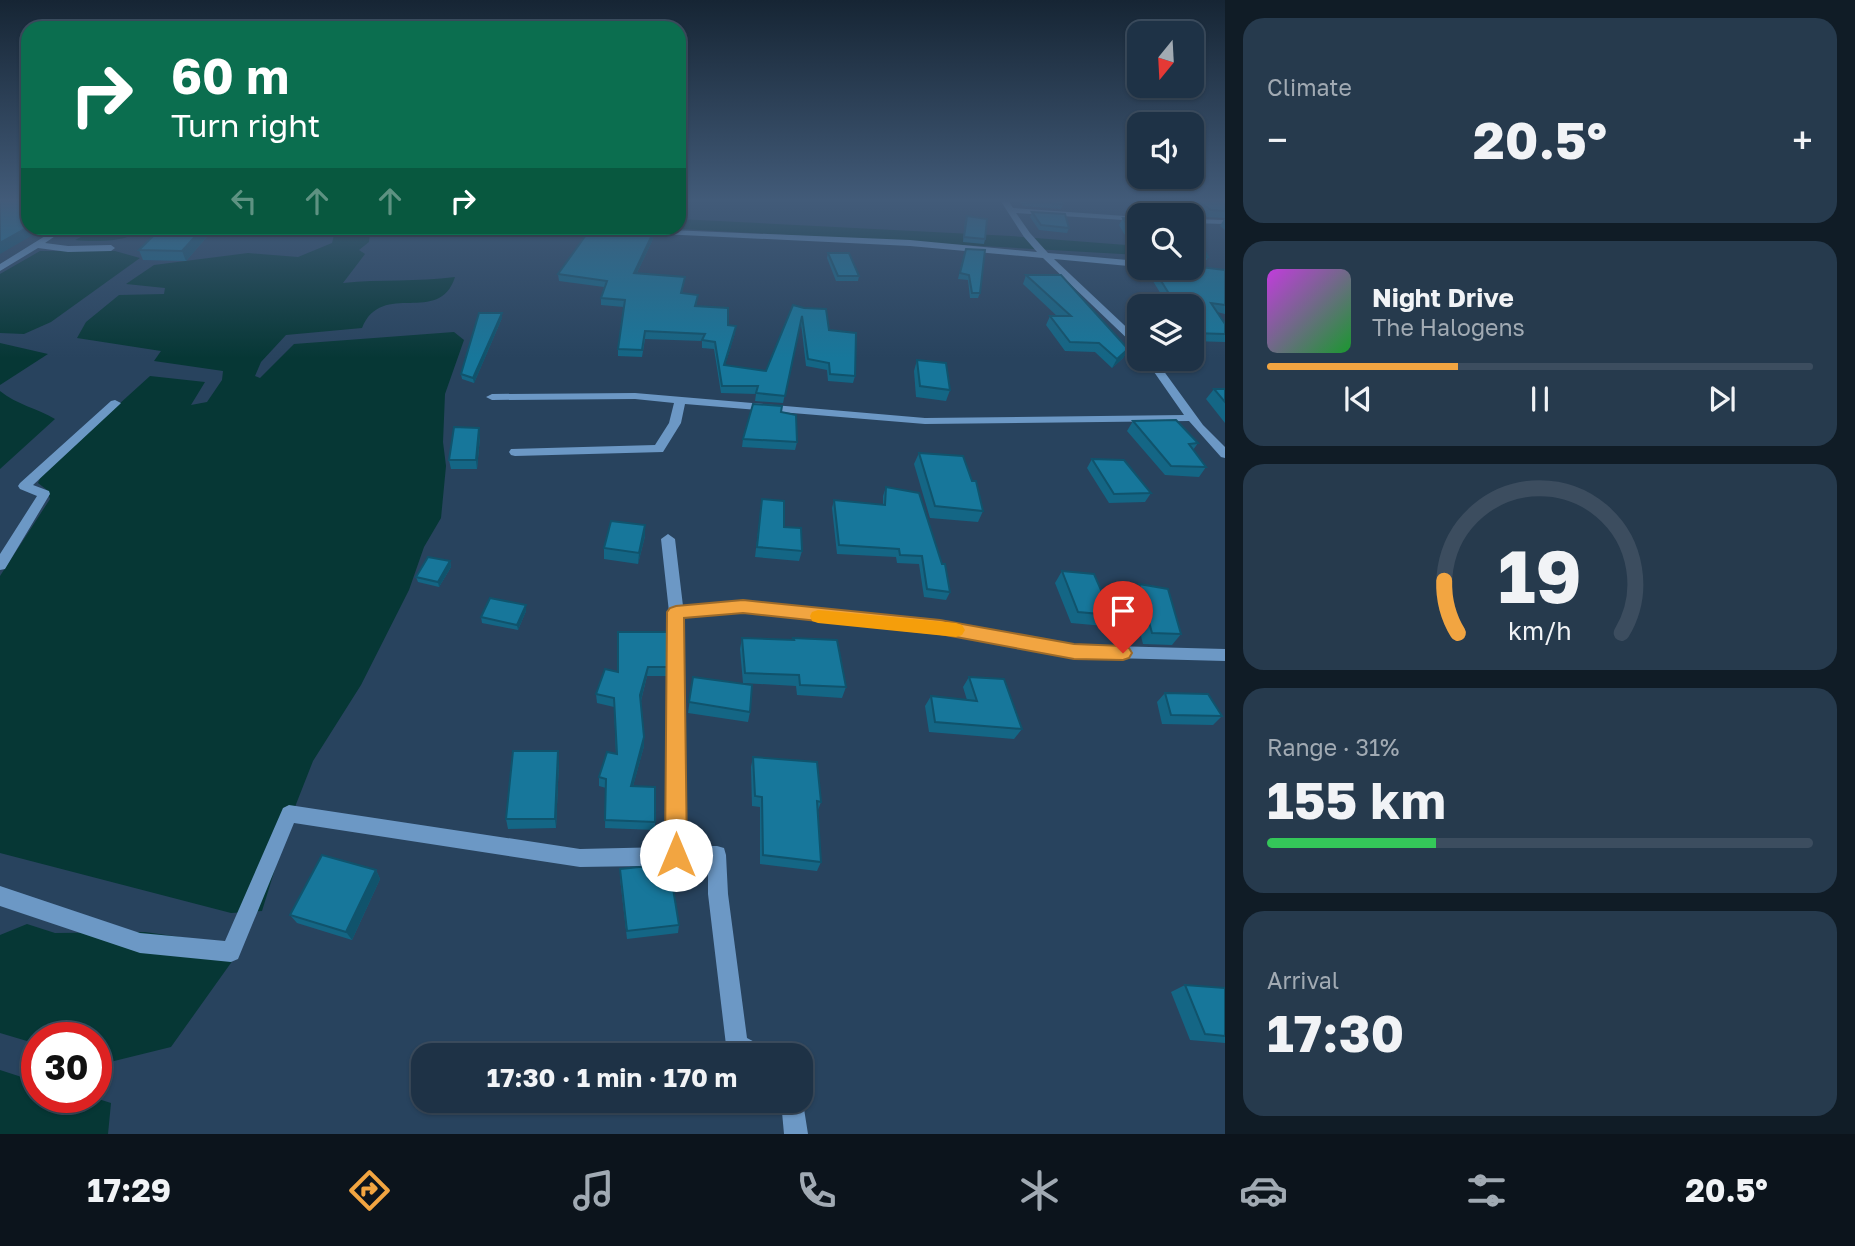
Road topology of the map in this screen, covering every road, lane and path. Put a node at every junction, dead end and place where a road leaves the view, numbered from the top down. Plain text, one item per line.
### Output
1 (24, 253) edge
2 (1043, 253) joint
3 (1127, 263) edge
4 (0, 268) edge
5 (1127, 333) edge
6 (1159, 371) edge
7 (492, 397) dead end
8 (681, 399) junction
9 (115, 403) dead end
10 (1192, 418) junction
11 (515, 452) dead end
12 (1225, 454) edge
13 (668, 539) dead end
14 (0, 565) edge
15 (676, 612) junction
16 (1225, 655) edge
17 (676, 855) junction
18 (0, 896) edge
19 (737, 1043) edge
20 (793, 1113) edge
21 (796, 1134) edge

1 - 4 street
2 - 3 street
2 - 5 street
6 - 10 street
7 - 8 street
8 - 10 street
8 - 11 street
9 - 14 street
10 - 12 street
13 - 15 street
15 - 16 street
15 - 17 street
17 - 18 street
17 - 19 street
20 - 21 street

